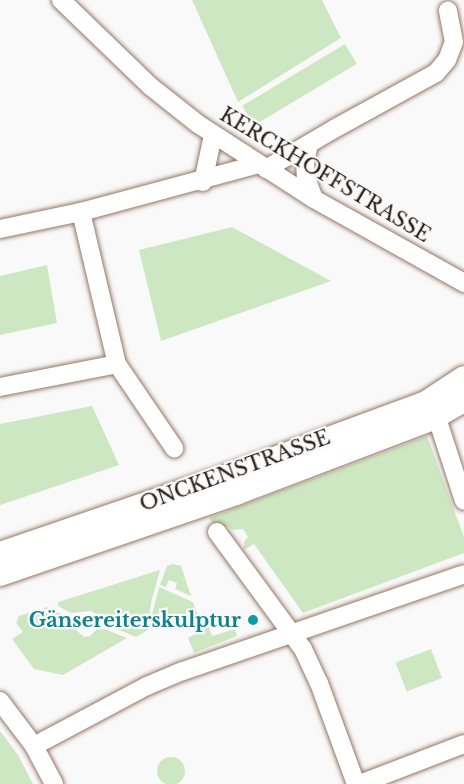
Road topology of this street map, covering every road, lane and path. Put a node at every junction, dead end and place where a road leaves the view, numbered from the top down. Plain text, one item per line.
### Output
1 (61, 0) edge
2 (448, 11) dead end
3 (213, 135) junction
4 (309, 144) junction
5 (262, 167) junction
6 (203, 182) junction
7 (314, 199) junction
8 (81, 212) junction
9 (0, 229) edge
10 (464, 283) edge
11 (117, 363) junction
12 (464, 377) edge
13 (0, 387) edge
14 (464, 400) edge
15 (437, 418) junction
16 (174, 448) dead end
17 (464, 501) edge
18 (217, 532) dead end
19 (0, 553) edge
20 (464, 574) edge
21 (0, 575) edge
22 (293, 633) junction
23 (0, 700) edge
24 (464, 744) edge
25 (34, 746) junction
26 (54, 784) edge
27 (358, 784) edge

1 - 3 street, KERCKHOFFSTRASSE
2 - 4 street
3 - 5 street, KERCKHOFFSTRASSE
3 - 6 street
4 - 5 street
4 - 7 street
5 - 6 street
5 - 7 street, KERCKHOFFSTRASSE
6 - 8 street
7 - 10 street, KERCKHOFFSTRASSE
8 - 9 street
8 - 11 street
11 - 13 street
11 - 16 street
12 - 19 main road, ONCKENSTRASSE
14 - 15 main road, ONCKENSTRASSE
15 - 17 street
15 - 21 main road, ONCKENSTRASSE
18 - 22 street
20 - 22 street
22 - 25 street
22 - 27 street
23 - 25 street
24 - 27 street
25 - 26 street

